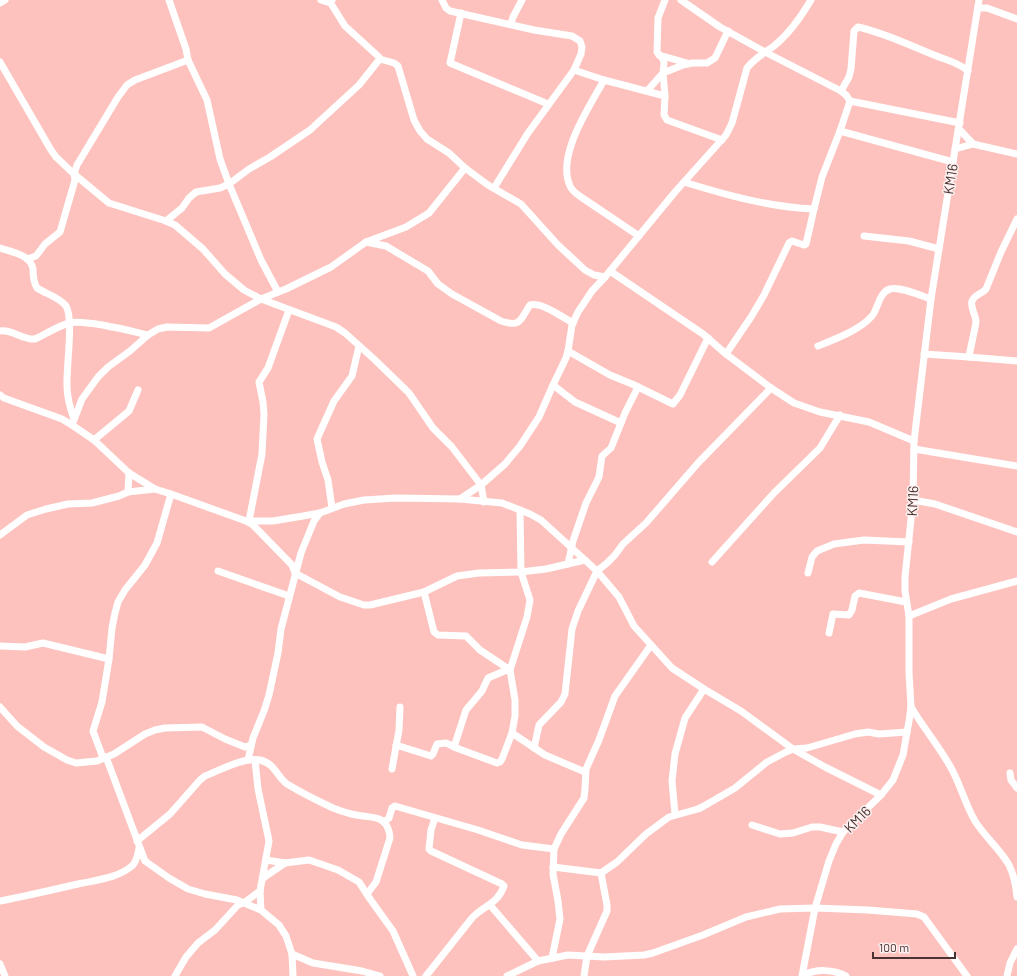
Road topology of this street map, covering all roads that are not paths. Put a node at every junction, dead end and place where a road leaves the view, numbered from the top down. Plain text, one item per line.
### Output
1 (5, 0) edge
2 (169, 0) edge
3 (321, 0) edge
4 (442, 0) edge
5 (522, 0) edge
6 (665, 0) edge
7 (681, 0) edge
8 (811, 0) edge
9 (979, 0) edge
10 (331, 1) edge
11 (0, 3) edge
12 (978, 8) junction
13 (461, 13) junction
14 (1017, 19) edge
15 (511, 24) junction
16 (728, 31) junction
17 (765, 52) junction
18 (659, 55) junction
19 (380, 58) junction
20 (188, 60) junction
21 (0, 62) edge
22 (688, 63) junction
23 (574, 70) junction
24 (968, 70) junction
25 (662, 74) junction
26 (604, 80) junction
27 (647, 91) junction
28 (841, 91) junction
29 (665, 96) junction
30 (850, 101) junction
31 (548, 104) junction
32 (959, 126) junction
33 (840, 130) junction
34 (722, 140) junction
35 (973, 144) junction
36 (955, 149) junction
37 (1017, 154) edge
38 (953, 162) junction
39 (465, 168) junction
40 (74, 174) junction
41 (684, 182) junction
42 (229, 184) junction
43 (494, 188) junction
44 (814, 209) junction
45 (1017, 219) edge
46 (166, 221) junction
47 (396, 232) junction
48 (1013, 235) edge
49 (639, 236) junction
50 (864, 236) dead end
51 (366, 242) junction
52 (386, 246) junction
53 (0, 248) edge
54 (939, 249) junction
55 (27, 259) junction
56 (610, 271) junction
57 (605, 277) junction
58 (278, 292) junction
59 (261, 299) junction
60 (931, 299) junction
61 (289, 310) junction
62 (573, 322) junction
63 (69, 323) junction
64 (0, 331) edge
65 (148, 335) junction
66 (708, 338) junction
67 (359, 346) junction
68 (818, 346) dead end
69 (568, 352) junction
70 (726, 354) junction
71 (924, 354) junction
72 (969, 357) junction
73 (1017, 361) edge
74 (552, 385) junction
75 (638, 387) junction
76 (771, 388) junction
77 (138, 390) dead end
78 (0, 395) edge
79 (840, 415) junction
80 (73, 422) junction
81 (621, 423) junction
82 (94, 440) junction
83 (914, 441) junction
84 (914, 449) junction
85 (1017, 466) edge
86 (129, 473) junction
87 (481, 485) junction
88 (155, 489) junction
89 (128, 492) junction
90 (171, 494) junction
91 (460, 499) junction
92 (913, 500) junction
93 (484, 502) junction
94 (332, 508) junction
95 (520, 510) junction
96 (320, 513) junction
97 (247, 521) junction
98 (2, 532) edge
99 (1017, 532) edge
100 (909, 542) junction
101 (572, 549) junction
102 (585, 560) junction
103 (712, 562) dead end
104 (568, 564) junction
105 (218, 570) dead end
106 (597, 571) junction
107 (521, 572) junction
108 (295, 573) junction
109 (808, 573) dead end
110 (1017, 581) edge
111 (424, 592) junction
112 (289, 596) junction
113 (906, 602) junction
114 (909, 616) junction
115 (828, 633) dead end
116 (651, 645) junction
117 (0, 646) edge
118 (108, 659) junction
119 (510, 669) junction
120 (704, 689) junction
121 (400, 707) dead end
122 (911, 707) junction
123 (0, 708) edge
124 (907, 732) junction
125 (512, 733) junction
126 (250, 744) junction
127 (396, 745) junction
128 (454, 747) junction
129 (534, 748) junction
130 (793, 749) junction
131 (100, 760) junction
132 (251, 760) junction
133 (392, 768) dead end
134 (585, 772) junction
135 (1010, 774) dead end
136 (1017, 788) edge
137 (881, 795) junction
138 (676, 814) junction
139 (435, 818) junction
140 (384, 822) junction
141 (752, 825) dead end
142 (843, 832) junction
143 (138, 844) junction
144 (554, 849) junction
145 (266, 860) junction
146 (136, 861) junction
147 (146, 861) junction
148 (285, 863) junction
149 (553, 867) junction
150 (600, 872) junction
151 (263, 878) junction
152 (260, 892) junction
153 (367, 894) junction
154 (1017, 897) edge
155 (0, 901) edge
156 (240, 902) junction
157 (490, 905) junction
158 (815, 908) junction
159 (261, 910) junction
160 (1017, 949) edge
161 (292, 954) junction
162 (587, 956) junction
163 (552, 958) junction
164 (538, 961) junction
165 (0, 964) edge
166 (802, 975) edge
167 (4, 976) edge
168 (174, 976) edge
169 (293, 976) edge
170 (380, 976) edge
171 (413, 976) edge
172 (426, 976) edge
173 (507, 976) edge
174 (584, 976) edge
175 (846, 976) edge
176 (967, 976) edge
177 (1007, 976) edge

1 - 11 street
2 - 20 street
3 - 10 street
4 - 13 street
5 - 15 street
6 - 18 street
7 - 16 street
8 - 17 street
9 - 12 street, KM16
10 - 19 street
12 - 14 street
12 - 24 street, KM16
13 - 15 street
13 - 31 street
15 - 23 street
16 - 17 street
16 - 22 street
17 - 28 street
17 - 34 street
18 - 22 street
18 - 25 street
19 - 39 street
19 - 42 street
20 - 40 street
20 - 42 street
21 - 40 street
22 - 25 street
23 - 26 street
23 - 31 street
24 - 28 street
24 - 32 street, KM16
25 - 27 street
25 - 29 street
26 - 27 street
26 - 49 street
27 - 29 street
28 - 30 street
29 - 34 street
30 - 32 street
30 - 33 street
31 - 43 street
32 - 35 street
32 - 36 street, KM16
33 - 38 street
33 - 44 street
34 - 41 street
35 - 36 street
35 - 37 street
36 - 38 street, KM16
38 - 54 street, KM16
39 - 43 street
39 - 47 street
40 - 46 street
40 - 55 street
41 - 44 street
41 - 49 street
42 - 46 street
42 - 58 street
43 - 57 street
44 - 70 street
45 - 48 street
46 - 59 street
47 - 51 street
47 - 52 street
48 - 72 street
49 - 56 street
50 - 54 street
51 - 52 street
51 - 58 street
52 - 62 street
53 - 55 street
54 - 60 street, KM16
55 - 63 street
56 - 57 street
56 - 66 street
57 - 62 street
58 - 59 street
59 - 61 street
59 - 65 street
60 - 68 street
60 - 71 street, KM16
61 - 67 street
61 - 97 street
62 - 69 street
63 - 64 street
63 - 65 street
63 - 80 street
65 - 80 street
66 - 70 street
66 - 75 street
67 - 87 street
67 - 94 street
69 - 74 street
69 - 75 street
70 - 76 street
71 - 72 street
71 - 83 street, KM16
72 - 73 street
74 - 81 street
74 - 87 street
75 - 81 street
76 - 79 street
76 - 106 street
77 - 82 street
78 - 80 street
79 - 83 street
79 - 103 street
80 - 82 street
81 - 101 street
82 - 86 street
83 - 84 street, KM16
84 - 85 street
84 - 92 street, KM16
86 - 88 street
86 - 89 street
87 - 91 street
87 - 93 street
88 - 89 street
88 - 90 street
89 - 98 street
90 - 97 street
90 - 118 street
91 - 93 street
91 - 94 street
92 - 99 street
92 - 100 street, KM16
93 - 95 street
94 - 96 street
95 - 101 street
95 - 107 street
96 - 97 street
96 - 108 street
97 - 108 street
100 - 109 street
100 - 113 street, KM16
101 - 102 street
101 - 104 street
102 - 104 street
102 - 106 street
104 - 107 street
105 - 112 street
106 - 116 street
106 - 129 street
107 - 111 street
107 - 119 street
108 - 111 street
108 - 112 street
110 - 114 street
111 - 119 street
112 - 126 street
113 - 114 street, KM16
113 - 115 street
114 - 122 street, KM16
116 - 120 street
116 - 134 street
117 - 118 street
118 - 131 street
119 - 125 street
119 - 128 street
120 - 130 street
120 - 138 street
121 - 127 street
122 - 124 street, KM16
122 - 154 street
123 - 131 street
124 - 130 street
124 - 137 street, KM16
125 - 128 street
125 - 129 street
126 - 131 street
126 - 132 street
127 - 128 street
127 - 133 street
129 - 134 street
130 - 137 street
130 - 138 street
131 - 143 street
132 - 140 street
132 - 143 street
132 - 145 street
134 - 144 street
135 - 136 street
137 - 142 street, KM16
138 - 150 street
139 - 140 street
139 - 144 street
139 - 157 street
140 - 153 street
141 - 142 street
142 - 158 street, KM16
143 - 146 street
143 - 147 street
144 - 149 street
145 - 148 street
145 - 151 street
146 - 147 street
146 - 155 street
147 - 156 street
148 - 151 street
148 - 153 street
149 - 150 street
149 - 163 street
150 - 162 street
151 - 152 street
152 - 156 street
152 - 159 street
153 - 171 street
156 - 159 street
156 - 168 street
157 - 164 street
157 - 172 street
158 - 162 street
158 - 166 street, KM16
158 - 176 street
159 - 161 street
160 - 177 street
161 - 169 street
161 - 170 street
162 - 163 street
162 - 174 street
163 - 164 street
164 - 173 street
165 - 167 street
166 - 175 street

